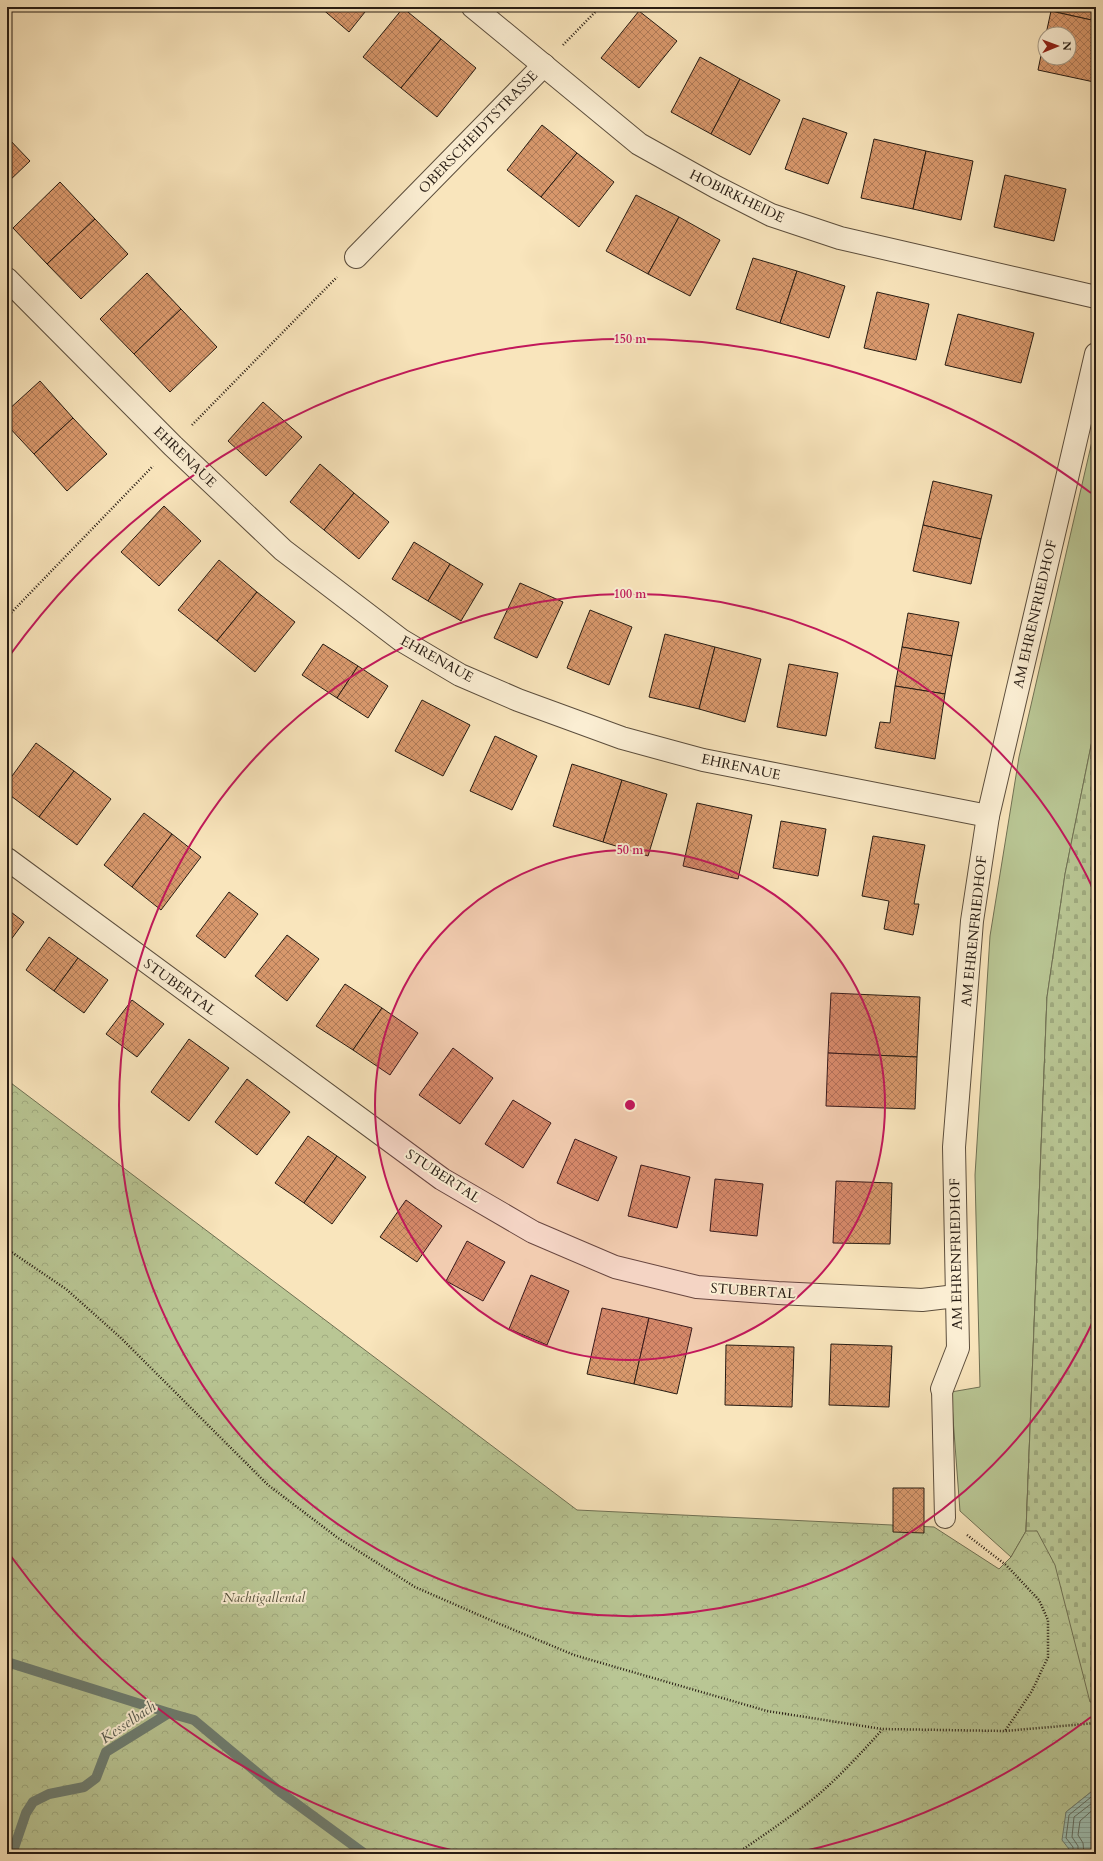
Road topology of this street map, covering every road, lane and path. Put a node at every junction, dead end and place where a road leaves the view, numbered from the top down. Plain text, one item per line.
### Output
1 (473, 7) edge
2 (600, 7) edge
3 (544, 65) junction
4 (356, 257) dead end
5 (7, 279) edge
6 (1096, 297) edge
7 (1096, 354) edge
8 (988, 816) junction
9 (7, 859) edge
10 (7, 1249) edge
11 (956, 1296) junction
12 (942, 1389) joint
13 (945, 1518) joint
14 (1096, 1723) edge
15 (882, 1729) junction
16 (1005, 1731) junction
17 (736, 1854) edge

1 - 3 street, HOBIRKHEIDE
2 - 3 path, OBERSCHEIDTSTRASSE
3 - 4 street, OBERSCHEIDTSTRASSE
3 - 6 street, HOBIRKHEIDE
5 - 8 street, EHRENAUE
7 - 8 street, AM EHRENFRIEDHOF
8 - 11 street, AM EHRENFRIEDHOF
9 - 11 street, STUBERTAL
10 - 15 path
11 - 12 street, AM EHRENFRIEDHOF
12 - 13 lane, AM EHRENFRIEDHOF
13 - 16 path
14 - 16 path
15 - 16 path
15 - 17 path

